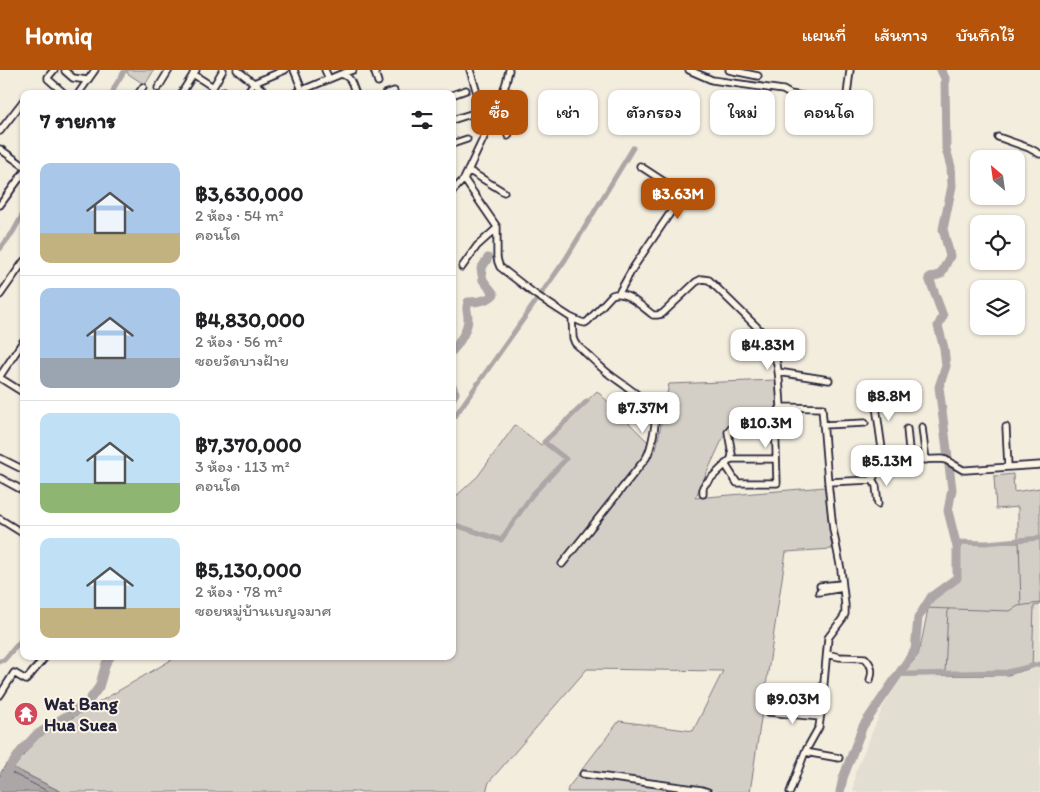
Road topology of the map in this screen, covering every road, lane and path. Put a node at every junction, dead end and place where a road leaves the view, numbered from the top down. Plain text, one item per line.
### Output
1 (54, 70) edge
2 (169, 70) edge
3 (223, 70) edge
4 (237, 70) edge
5 (285, 70) edge
6 (294, 70) edge
7 (325, 70) edge
8 (351, 70) edge
9 (374, 70) edge
10 (470, 70) edge
11 (509, 70) edge
12 (689, 70) edge
13 (729, 70) edge
14 (850, 70) edge
15 (65, 71) edge
16 (92, 71) edge
17 (195, 72) edge
18 (339, 75) junction
19 (758, 76) dead end
20 (328, 79) junction
21 (87, 80) junction
22 (378, 82) dead end
23 (254, 83) junction
24 (143, 87) dead end
25 (213, 87) junction
26 (158, 88) dead end
27 (60, 90) edge
28 (81, 90) edge
29 (141, 90) edge
30 (184, 90) edge
31 (211, 90) edge
32 (249, 90) edge
33 (263, 90) edge
34 (302, 90) joint
35 (354, 90) edge
36 (466, 90) dead end
37 (476, 90) edge
38 (504, 90) edge
39 (456, 94) edge
40 (20, 105) edge
41 (471, 113) edge
42 (456, 119) edge
43 (0, 130) edge
44 (485, 135) edge
45 (998, 137) dead end
46 (467, 139) dead end
47 (456, 143) edge
48 (0, 149) edge
49 (1040, 154) edge
50 (20, 163) edge
51 (640, 166) dead end
52 (468, 170) junction
53 (20, 178) edge
54 (464, 179) junction
55 (456, 186) edge
56 (504, 192) dead end
57 (0, 205) edge
58 (497, 228) junction
59 (20, 267) edge
60 (462, 267) dead end
61 (619, 293) junction
62 (0, 295) edge
63 (572, 318) junction
64 (20, 348) edge
65 (778, 372) junction
66 (0, 377) edge
67 (829, 380) dead end
68 (873, 384) dead end
69 (20, 390) edge
70 (781, 407) junction
71 (775, 414) junction
72 (865, 423) dead end
73 (823, 426) junction
74 (922, 427) dead end
75 (1006, 427) dead end
76 (907, 429) dead end
77 (0, 458) edge
78 (731, 458) junction
79 (776, 459) junction
80 (910, 460) junction
81 (926, 460) junction
82 (884, 463) junction
83 (725, 464) junction
84 (1040, 465) edge
85 (20, 468) edge
86 (1008, 468) junction
87 (0, 478) edge
88 (872, 479) junction
89 (828, 482) junction
90 (20, 488) edge
91 (703, 494) dead end
92 (878, 504) dead end
93 (0, 519) edge
94 (20, 532) edge
95 (562, 564) dead end
96 (843, 586) junction
97 (820, 589) dead end
98 (826, 654) junction
99 (43, 660) edge
100 (870, 680) dead end
101 (0, 695) edge
102 (768, 712) dead end
103 (820, 717) junction
104 (805, 752) junction
105 (839, 758) dead end
106 (583, 774) dead end
107 (708, 792) edge
108 (790, 792) edge

1 - 27 street
2 - 26 street
3 - 25 street
4 - 23 street
5 - 23 street
6 - 34 street
7 - 20 street
8 - 18 street
9 - 22 street
10 - 37 street
11 - 38 street
12 - 14 street
13 - 19 street
15 - 21 street
16 - 21 street
17 - 25 street
17 - 30 street
18 - 20 street
18 - 35 street
20 - 34 street
21 - 28 street
23 - 32 street
23 - 33 street
24 - 29 street
25 - 31 street
36 - 39 street
40 - 43 street
41 - 42 street
44 - 52 street
45 - 49 street
46 - 47 street
48 - 50 street
51 - 61 street
52 - 54 street
52 - 56 street
53 - 57 street
54 - 55 street
54 - 58 street
58 - 60 street
58 - 63 street
59 - 62 street
61 - 63 street
61 - 65 street
63 - 95 street
64 - 66 street
65 - 67 street
65 - 70 street
66 - 69 street
68 - 82 street
70 - 71 street
70 - 73 street
71 - 78 street
71 - 79 street
72 - 73 street
73 - 89 street
74 - 81 street
75 - 86 street
76 - 80 street
77 - 85 street
78 - 79 street
78 - 83 street
79 - 83 street
80 - 81 street
80 - 82 street
81 - 86 street
82 - 88 street
83 - 91 street
84 - 86 street
87 - 90 street
88 - 89 street
88 - 92 street
89 - 96 street
93 - 94 street
96 - 97 street
96 - 98 street
98 - 100 street
98 - 103 street
99 - 101 street
102 - 103 street
103 - 104 street
104 - 105 street
104 - 108 street
106 - 107 street

